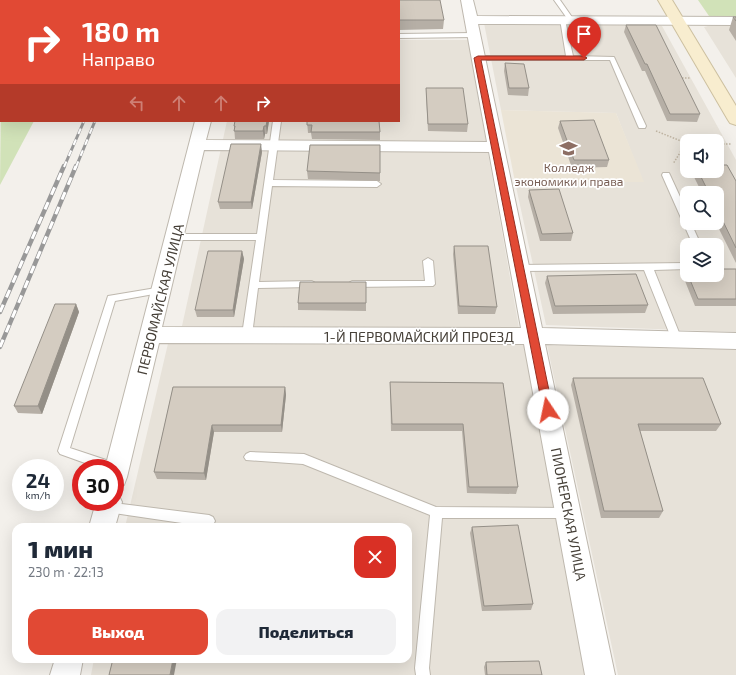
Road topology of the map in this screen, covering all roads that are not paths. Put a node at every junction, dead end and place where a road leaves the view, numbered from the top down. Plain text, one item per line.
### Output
1 (557, 0) edge
2 (665, 0) edge
3 (470, 18) edge
4 (566, 20) junction
5 (677, 21) junction
6 (736, 21) edge
7 (400, 36) edge
8 (478, 58) junction
9 (570, 58) junction
10 (736, 120) edge
11 (204, 122) edge
12 (277, 122) edge
13 (642, 126) road end
14 (198, 145) junction
15 (274, 146) junction
16 (496, 147) junction
17 (666, 175) road end
18 (269, 183) junction
19 (377, 184) edge
20 (680, 207) edge
21 (175, 237) junction
22 (261, 237) junction
23 (428, 260) dead end
24 (680, 266) edge
25 (648, 267) junction
26 (520, 268) junction
27 (318, 284) edge
28 (342, 284) edge
29 (254, 285) junction
30 (162, 290) junction
31 (151, 335) junction
32 (247, 335) junction
33 (534, 336) junction
34 (677, 340) junction
35 (735, 343) edge
36 (250, 457) dead end
37 (83, 459) edge
38 (120, 459) edge
39 (106, 512) edge
40 (436, 512) junction
41 (568, 513) junction
42 (209, 521) dead end
43 (68, 663) edge
44 (65, 675) edge
45 (423, 675) edge
46 (600, 675) edge

1 - 4 lane
2 - 5 main road
3 - 4 street
3 - 7 lane
3 - 8 street, ПИОНЕРСКАЯ УЛИЦА
4 - 5 street
4 - 9 lane
5 - 6 street
5 - 10 main road
8 - 9 lane
8 - 16 street, ПИОНЕРСКАЯ УЛИЦА
9 - 13 lane
11 - 14 street, ПЕРВОМАЙСКАЯ УЛИЦА
12 - 15 lane
14 - 15 street
14 - 21 street, ПЕРВОМАЙСКАЯ УЛИЦА
15 - 16 street
15 - 18 lane
16 - 26 street, ПИОНЕРСКАЯ УЛИЦА
17 - 20 lane
18 - 19 lane
18 - 22 lane
21 - 22 lane
21 - 30 street, ПЕРВОМАЙСКАЯ УЛИЦА
22 - 29 lane
23 - 28 lane
24 - 25 lane
25 - 26 lane
25 - 34 lane
26 - 33 street, ПИОНЕРСКАЯ УЛИЦА
27 - 29 lane
29 - 32 lane
30 - 31 street, ПЕРВОМАЙСКАЯ УЛИЦА
30 - 37 lane
31 - 32 street, 1-Й ПЕРВОМАЙСКИЙ ПРОЕЗД
31 - 38 street, ПЕРВОМАЙСКАЯ УЛИЦА
32 - 33 street, 1-Й ПЕРВОМАЙСКИЙ ПРОЕЗД
33 - 34 street, 1-Й ПЕРВОМАЙСКИЙ ПРОЕЗД
33 - 41 street, ПИОНЕРСКАЯ УЛИЦА
34 - 35 street, 1-Й ПЕРВОМАЙСКИЙ ПРОЕЗД
36 - 40 lane
39 - 42 lane
40 - 41 lane
40 - 45 lane
41 - 46 street, ПИОНЕРСКАЯ УЛИЦА
43 - 44 street

